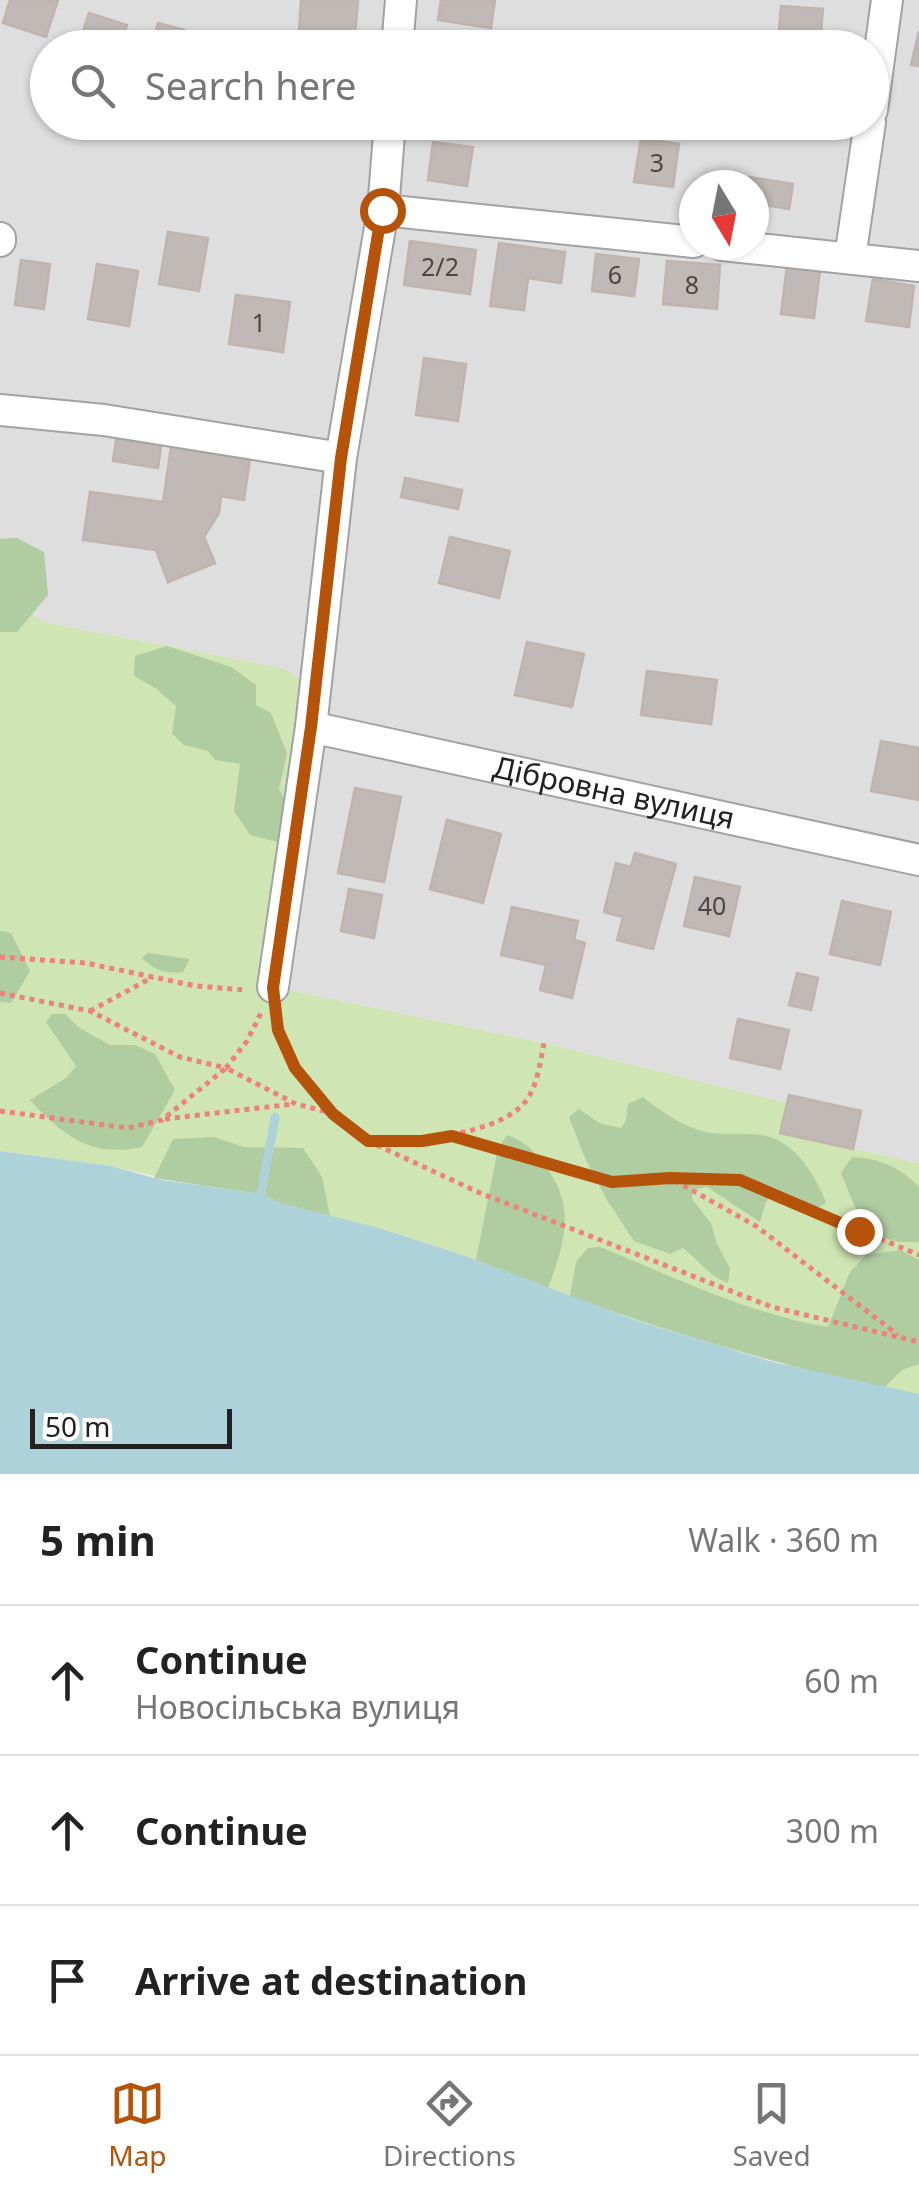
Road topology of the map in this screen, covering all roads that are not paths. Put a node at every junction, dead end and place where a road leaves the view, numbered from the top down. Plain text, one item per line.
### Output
1 (401, 0) edge
2 (887, 0) edge
3 (398, 30) edge
4 (883, 30) edge
5 (388, 140) edge
6 (867, 140) edge
7 (382, 210) junction
8 (679, 240) edge
9 (769, 250) edge
10 (850, 258) junction
11 (919, 266) edge
12 (0, 410) edge
13 (341, 458) junction
14 (311, 727) junction
15 (919, 860) edge
16 (273, 988) road end

1 - 3 street
2 - 4 street
5 - 7 street
6 - 10 street
7 - 8 street
7 - 13 street
9 - 10 street
10 - 11 street
12 - 13 street
13 - 14 street
14 - 15 street, Дібровна вулиця
14 - 16 street

